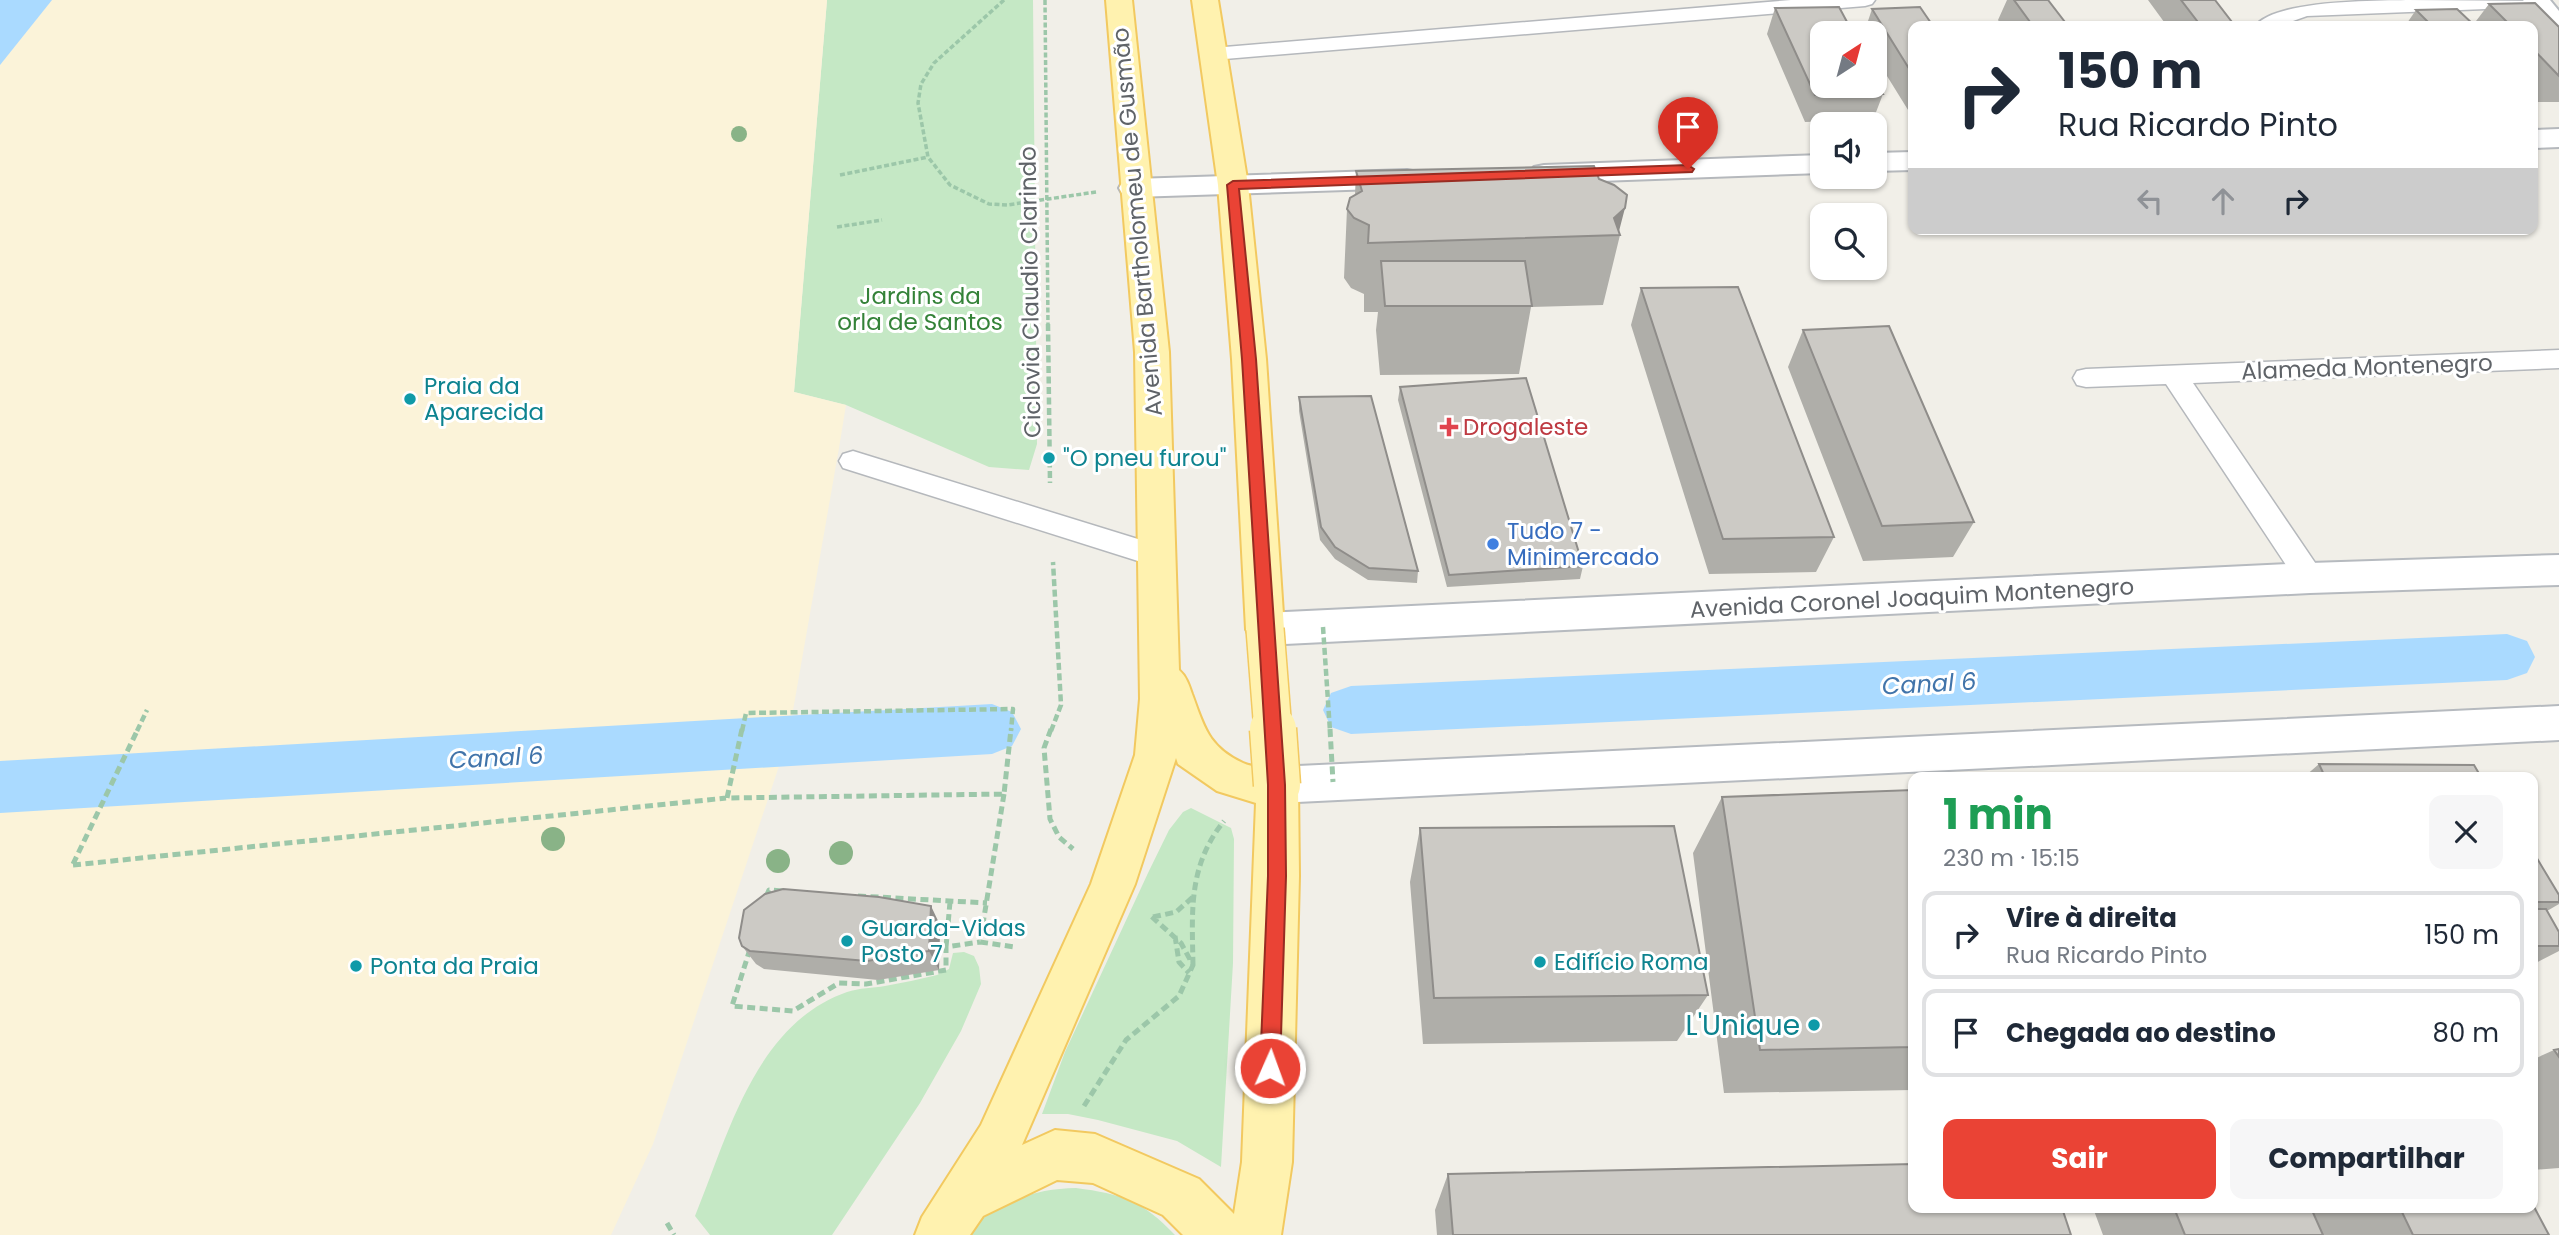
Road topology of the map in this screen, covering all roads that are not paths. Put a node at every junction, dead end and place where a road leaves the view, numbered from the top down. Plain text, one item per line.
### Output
1 (1119, 0) edge
2 (1205, 0) edge
3 (1865, 0) edge
4 (2537, 0) edge
5 (2273, 21) edge
6 (2559, 28) edge
7 (1213, 54) junction
8 (2559, 138) edge
9 (2538, 139) edge
10 (1908, 161) edge
11 (1887, 162) edge
12 (1810, 164) edge
13 (1520, 175) edge
14 (1438, 178) edge
15 (1233, 185) junction
16 (1134, 188) junction
17 (2559, 359) edge
18 (2174, 375) junction
19 (2086, 378) dead end
20 (853, 461) dead end
21 (1157, 556) junction
22 (2559, 570) edge
23 (2309, 578) junction
24 (1265, 629) junction
25 (2559, 723) edge
26 (1175, 753) junction
27 (1277, 785) junction
28 (953, 1217) edge
29 (1219, 1235) edge
30 (1256, 1235) edge

1 - 16 main road, Avenida Bartholomeu de Gusmão
2 - 7 main road
3 - 7 lane
4 - 5 lane
4 - 6 main road
7 - 15 main road
8 - 9 main road
10 - 11 main road
12 - 13 main road
14 - 15 main road
15 - 16 main road
15 - 24 main road
16 - 21 main road, Avenida Bartholomeu de Gusmão
17 - 18 lane, Alameda Montenegro
18 - 19 lane, Alameda Montenegro
18 - 23 lane
20 - 21 lane
21 - 26 main road, Avenida Bartholomeu de Gusmão
22 - 23 main road, Avenida Coronel Joaquim Montenegro
23 - 24 main road, Avenida Coronel Joaquim Montenegro
24 - 27 main road, bridge
25 - 27 main road
26 - 27 main road
26 - 28 main road
27 - 30 main road
28 - 29 main road

